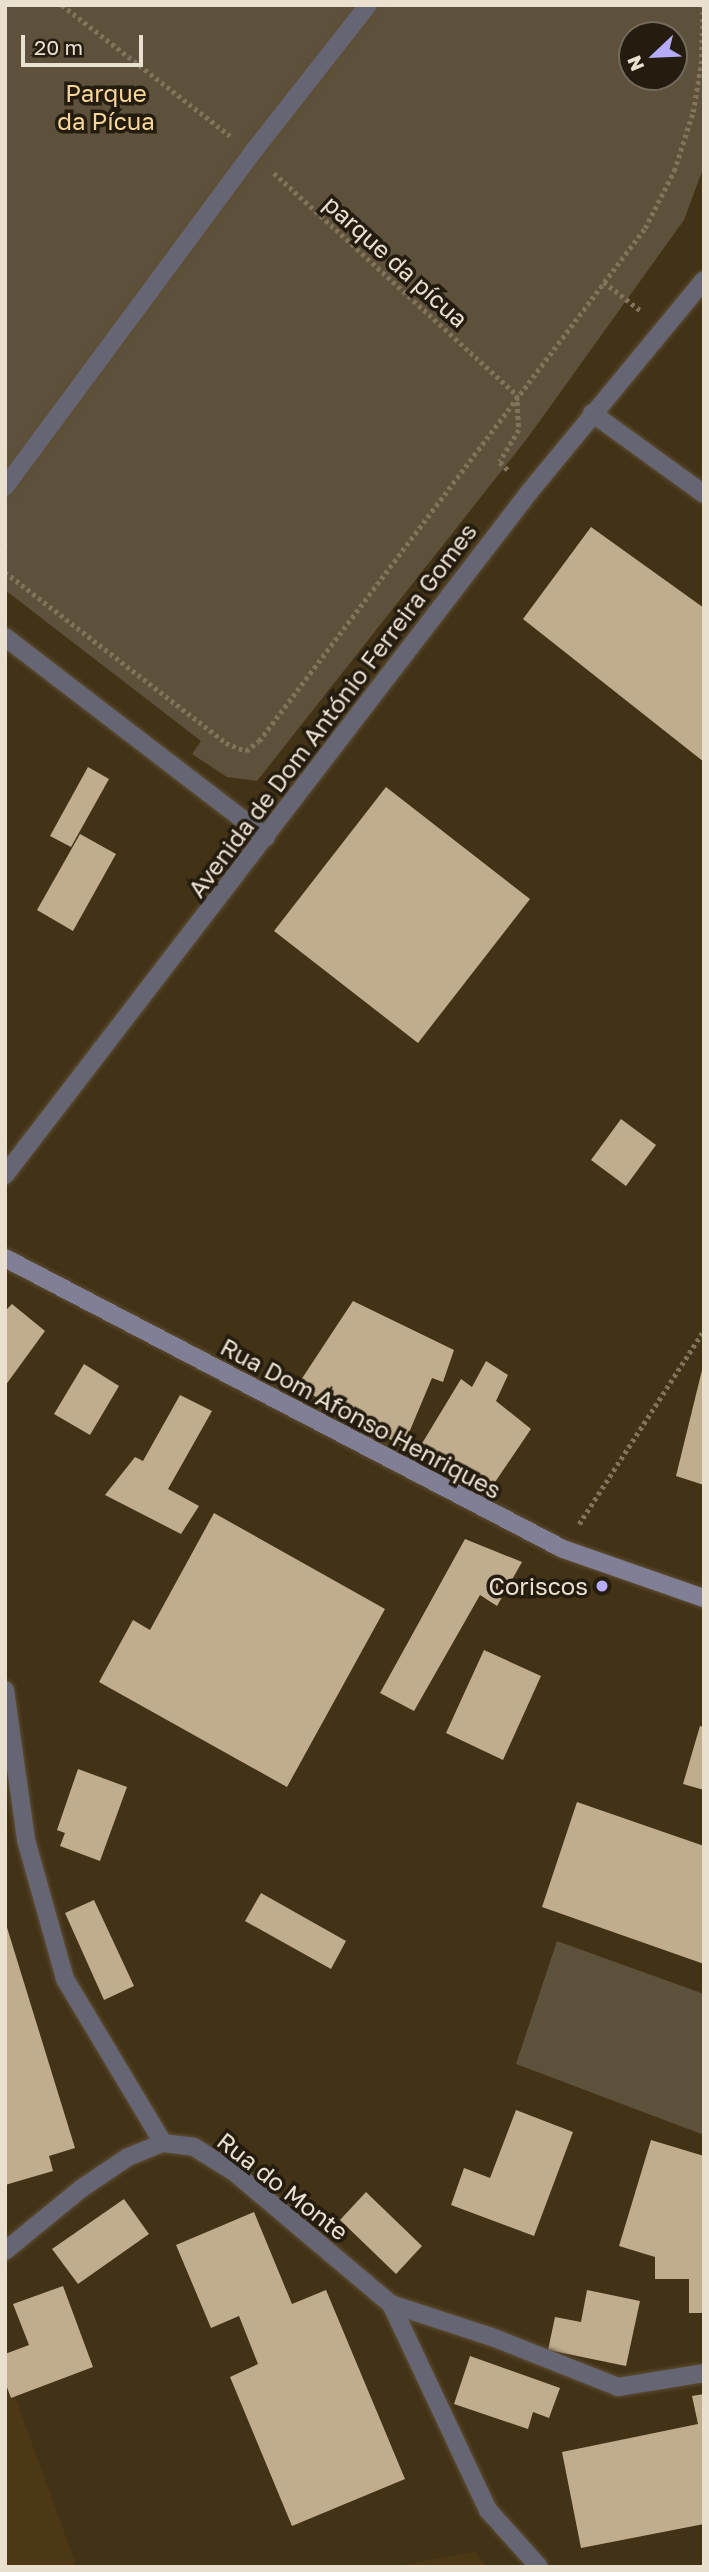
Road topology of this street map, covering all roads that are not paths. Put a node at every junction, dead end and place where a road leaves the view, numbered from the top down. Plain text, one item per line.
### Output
1 (368, 5) edge
2 (704, 280) edge
3 (592, 413) junction
4 (5, 487) edge
5 (704, 494) edge
6 (5, 637) edge
7 (266, 837) junction
8 (5, 1175) edge
9 (5, 1258) edge
10 (704, 1598) edge
11 (5, 1690) edge
12 (163, 2143) junction
13 (5, 2251) edge
14 (391, 2304) junction
15 (704, 2373) edge
16 (539, 2567) edge

1 - 4 street
2 - 3 street, Avenida de Dom António Ferreira Gomes
3 - 5 street
3 - 7 street, Avenida de Dom António Ferreira Gomes
6 - 7 street
7 - 8 street, Avenida de Dom António Ferreira Gomes
9 - 10 main road, Rua Dom Afonso Henriques
11 - 12 street
12 - 13 street
12 - 14 street, Rua do Monte
14 - 15 street, Rua do Monte
14 - 16 street

